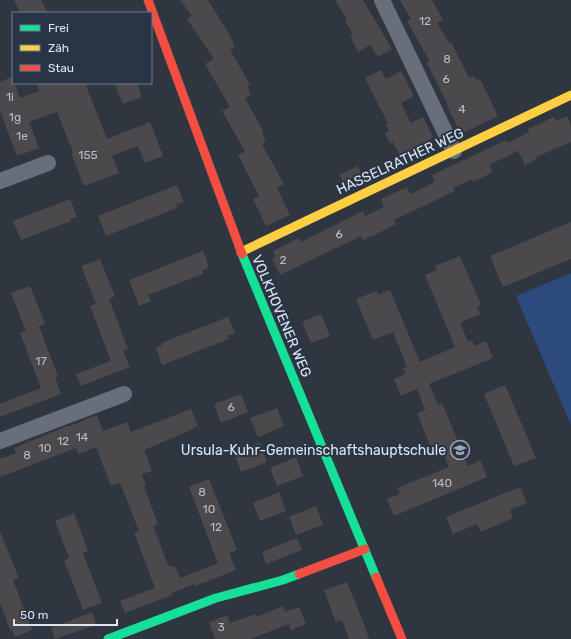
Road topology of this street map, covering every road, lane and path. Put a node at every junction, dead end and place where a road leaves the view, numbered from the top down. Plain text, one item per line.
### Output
1 (148, 0) edge
2 (382, 0) edge
3 (571, 95) edge
4 (454, 151) junction
5 (48, 163) dead end
6 (0, 181) edge
7 (241, 252) junction
8 (124, 394) dead end
9 (0, 441) edge
10 (365, 549) junction
11 (108, 639) edge
12 (402, 639) edge

1 - 7 street, VOLKHOVENER WEG
2 - 4 street
3 - 4 street, HASSELRATHER WEG
4 - 7 street, HASSELRATHER WEG
5 - 6 street
7 - 10 street, VOLKHOVENER WEG
8 - 9 street
10 - 11 street
10 - 12 street, VOLKHOVENER WEG

